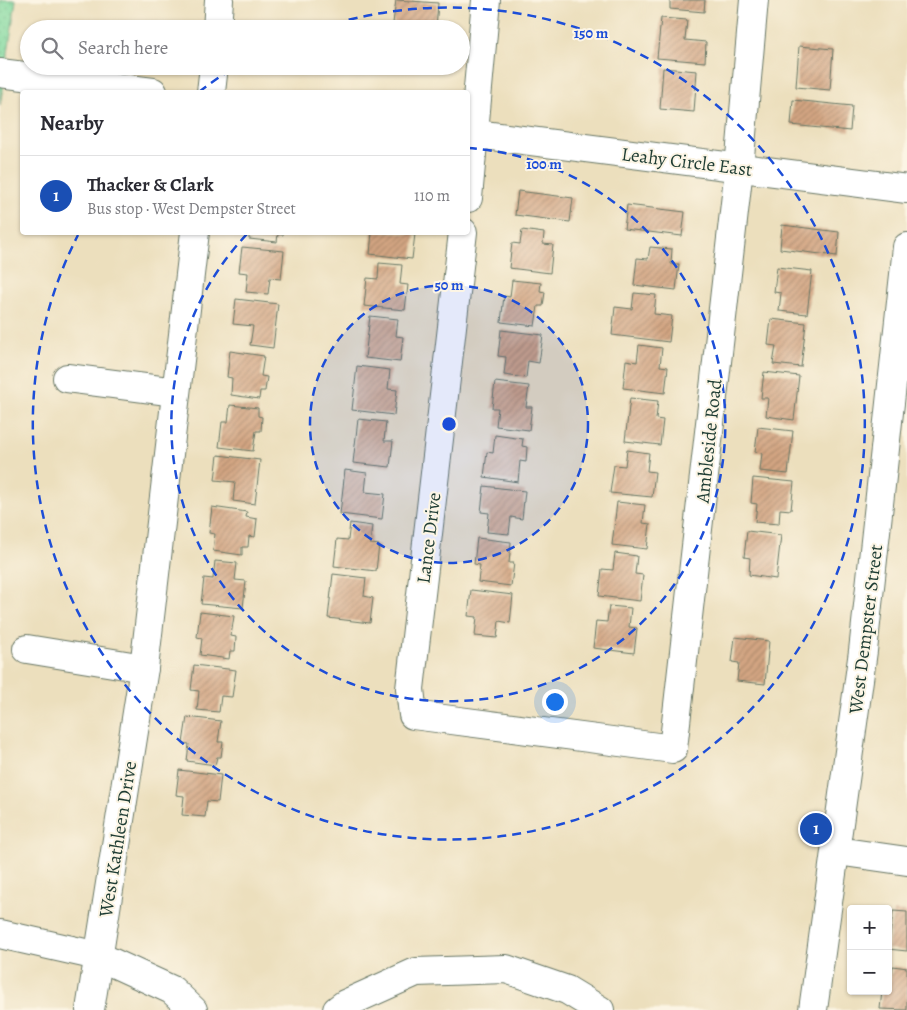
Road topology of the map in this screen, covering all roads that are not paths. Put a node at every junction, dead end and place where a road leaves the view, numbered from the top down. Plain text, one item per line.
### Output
1 (219, 0) edge
2 (486, 0) edge
3 (754, 0) edge
4 (218, 20) edge
5 (0, 73) edge
6 (213, 75) edge
7 (137, 90) edge
8 (211, 90) edge
9 (471, 133) edge
10 (470, 155) edge
11 (739, 168) junction
12 (907, 189) edge
13 (195, 235) edge
14 (464, 235) edge
15 (907, 247) edge
16 (67, 378) dead end
17 (176, 392) junction
18 (27, 649) dead end
19 (144, 668) junction
20 (541, 732) joint
21 (837, 851) junction
22 (907, 862) edge
23 (0, 934) edge
24 (98, 956) junction
25 (90, 1010) edge
26 (193, 1010) edge
27 (337, 1010) edge
28 (600, 1010) edge
29 (813, 1010) edge

1 - 4 street
2 - 9 street
3 - 11 street, Ambleside Road
5 - 7 street
6 - 8 street
9 - 10 street
9 - 11 street, Leahy Circle East
11 - 12 street, Leahy Circle East
11 - 20 street, Ambleside Road
13 - 17 street, West Kathleen Drive
14 - 20 street, Lance Drive
15 - 21 street, West Dempster Street
16 - 17 street
17 - 19 street, West Kathleen Drive
18 - 19 street
19 - 24 street, West Kathleen Drive
21 - 22 street
21 - 29 street, West Dempster Street
23 - 24 street
24 - 25 street, West Kathleen Drive
24 - 26 street
27 - 28 street

